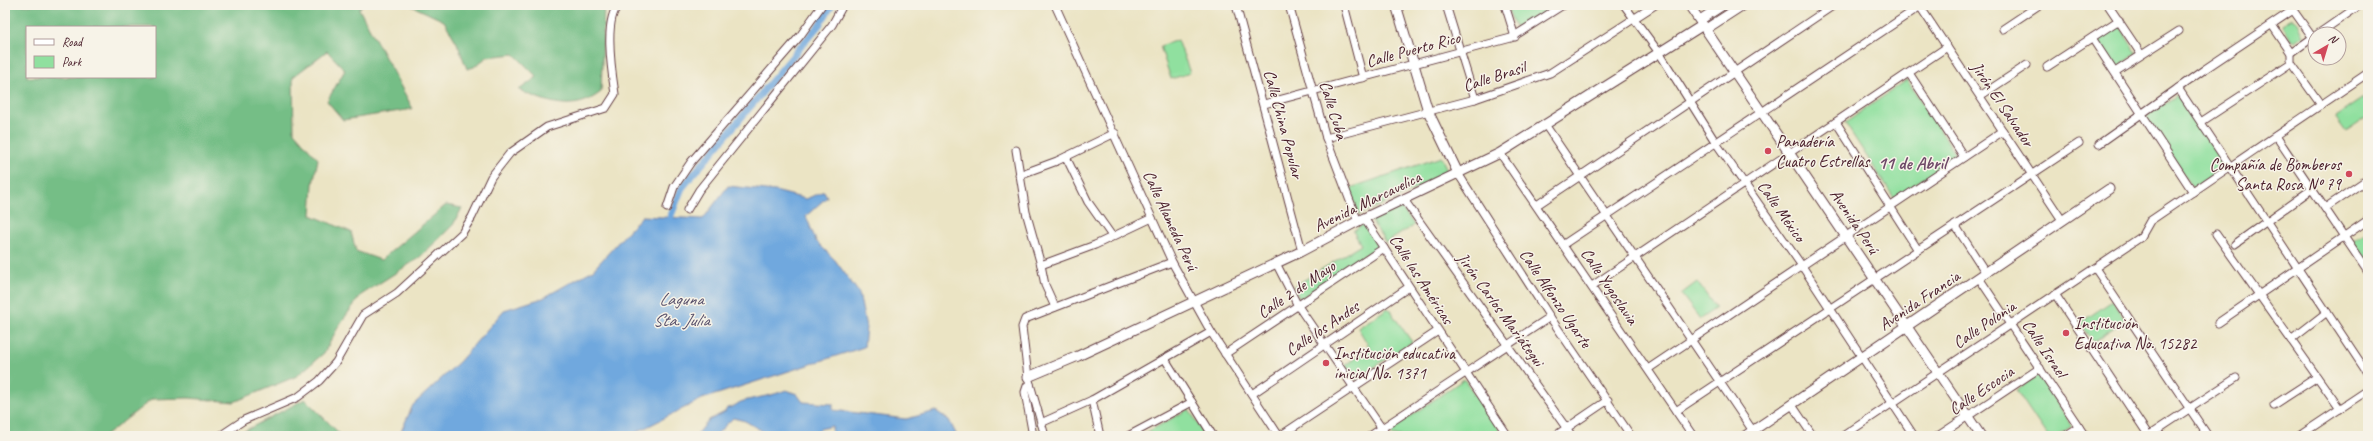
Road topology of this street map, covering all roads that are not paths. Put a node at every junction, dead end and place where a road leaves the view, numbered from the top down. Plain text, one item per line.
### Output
1 (619, 5) edge
2 (822, 5) edge
3 (843, 5) edge
4 (1055, 5) edge
5 (1236, 5) edge
6 (1290, 5) edge
7 (1344, 5) edge
8 (1396, 5) edge
9 (1446, 5) edge
10 (1505, 5) edge
11 (1563, 5) edge
12 (1624, 5) edge
13 (1655, 5) edge
14 (1689, 5) edge
15 (1723, 5) edge
16 (1743, 5) edge
17 (1834, 5) edge
18 (1920, 5) edge
19 (2039, 5) edge
20 (2108, 5) edge
21 (2360, 5) edge
22 (1634, 20) junction
23 (2118, 20) junction
24 (1703, 25) junction
25 (2272, 25) junction
26 (2330, 26) edge
27 (2307, 27) edge
28 (2002, 29) dead end
29 (2179, 31) dead end
30 (1515, 36) junction
31 (2092, 38) junction
32 (2307, 41) edge
33 (1947, 47) junction
34 (1460, 52) junction
35 (2291, 52) junction
36 (1660, 54) junction
37 (2141, 54) junction
38 (2291, 63) junction
39 (1414, 64) junction
40 (2027, 65) dead end
41 (2047, 67) dead end
42 (1733, 72) junction
43 (2115, 72) junction
44 (1909, 73) junction
45 (2368, 73) edge
46 (1363, 78) junction
47 (2178, 88) junction
48 (1312, 91) junction
49 (1980, 96) junction
50 (1475, 99) junction
51 (1689, 102) junction
52 (1264, 104) junction
53 (2320, 105) junction
54 (1428, 111) junction
55 (1761, 113) junction
56 (2141, 114) junction
57 (1836, 122) junction
58 (2201, 122) junction
59 (1546, 126) junction
60 (2003, 132) junction
61 (1115, 133) junction
62 (2276, 136) junction
63 (1326, 138) junction
64 (1716, 143) junction
65 (2079, 143) dead end
66 (2099, 144) dead end
67 (1016, 150) dead end
68 (1500, 153) junction
69 (1789, 154) junction
70 (1066, 157) junction
71 (1964, 157) junction
72 (2230, 167) junction
73 (2032, 174) junction
74 (1019, 175) junction
75 (1459, 175) junction
76 (1581, 175) junction
77 (2368, 180) edge
78 (1744, 184) junction
79 (2109, 189) dead end
80 (2312, 190) junction
81 (2193, 192) junction
82 (1404, 201) junction
83 (1537, 205) junction
84 (1890, 207) junction
85 (667, 208) dead end
86 (2325, 208) junction
87 (687, 210) dead end
88 (1608, 215) junction
89 (1152, 218) junction
90 (1361, 220) junction
91 (2062, 220) junction
92 (2368, 220) edge
93 (2267, 222) junction
94 (1955, 226) junction
95 (2216, 234) dead end
96 (1112, 236) junction
97 (1846, 236) junction
98 (2344, 236) junction
99 (1564, 244) junction
100 (2235, 244) dead end
101 (1384, 248) junction
102 (1918, 250) junction
103 (1302, 251) junction
104 (1636, 257) junction
105 (1172, 262) junction
106 (1276, 263) junction
107 (1042, 265) junction
108 (1802, 266) junction
109 (2095, 268) junction
110 (2298, 269) junction
111 (2368, 272) edge
112 (1983, 275) junction
113 (1875, 279) junction
114 (1592, 286) junction
115 (1409, 287) junction
116 (2055, 294) junction
117 (2259, 295) junction
118 (1193, 301) junction
119 (1298, 306) junction
120 (1055, 307) junction
121 (1830, 309) junction
122 (2327, 312) junction
123 (1550, 318) junction
124 (2218, 323) dead end
125 (2010, 324) junction
126 (1908, 327) junction
127 (1438, 331) junction
128 (1211, 332) junction
129 (1692, 340) junction
130 (2291, 340) junction
131 (1324, 344) junction
132 (1508, 344) junction
133 (1225, 354) junction
134 (1862, 358) junction
135 (1165, 359) junction
136 (2040, 368) junction
137 (1648, 369) junction
138 (1938, 372) junction
139 (1465, 373) junction
140 (2368, 374) edge
141 (2317, 377) junction
142 (2236, 378) dead end
143 (1029, 380) junction
144 (1720, 382) junction
145 (1354, 387) junction
146 (2368, 390) edge
147 (1252, 394) junction
148 (1092, 400) junction
149 (1608, 400) junction
150 (1192, 402) junction
151 (1892, 403) junction
152 (1792, 405) junction
153 (2274, 405) dead end
154 (2190, 408) junction
155 (2340, 409) junction
156 (1676, 411) junction
157 (1968, 416) junction
158 (1041, 424) junction
159 (2079, 427) junction
160 (1382, 428) junction
161 (1567, 428) junction
162 (1749, 433) edge
163 (220, 436) edge
164 (1033, 436) edge
165 (1045, 436) edge
166 (1100, 436) edge
167 (1128, 436) edge
168 (1213, 436) edge
169 (1280, 436) edge
170 (1370, 436) edge
171 (1387, 436) edge
172 (1508, 436) edge
173 (1555, 436) edge
174 (1572, 436) edge
175 (1631, 436) edge
176 (1693, 436) edge
177 (1813, 436) edge
178 (1842, 436) edge
179 (1914, 436) edge
180 (1938, 436) edge
181 (1981, 436) edge
182 (2065, 436) edge
183 (2085, 436) edge
184 (2149, 436) edge
185 (2208, 436) edge
186 (2299, 436) edge

1 - 163 street
2 - 85 street
3 - 87 street
4 - 61 street, Calle Alameda Perú
5 - 52 street, Calle China Popular
6 - 48 street, Calle Cuba
7 - 46 street
8 - 39 street
9 - 34 street
10 - 30 street
11 - 30 street, Calle Puerto Rico
12 - 22 street, Calle México
13 - 22 street, Calle Brasil
14 - 24 street, Avenida Perú
15 - 24 street, Avenida Marcavelica
16 - 24 street, Avenida Marcavelica
17 - 42 street
18 - 33 street, Jirón El Salvador
18 - 55 street
19 - 28 street
20 - 23 street
21 - 26 street
22 - 36 street, Calle México
22 - 50 street, Calle Brasil
23 - 31 street
23 - 37 street
24 - 36 street, Avenida Marcavelica
24 - 42 street, Avenida Perú
25 - 27 street
25 - 35 street
25 - 47 street
29 - 37 street
30 - 34 street, Calle Puerto Rico
31 - 41 street
31 - 43 street
32 - 35 street
33 - 44 street
33 - 49 street, Jirón El Salvador
34 - 39 street, Calle Puerto Rico
34 - 50 street
35 - 38 street
36 - 51 street, Calle México
36 - 59 street, Avenida Marcavelica
37 - 43 street
38 - 53 street
38 - 58 street
39 - 46 street, Calle Puerto Rico
39 - 54 street
40 - 49 street
42 - 51 street
42 - 55 street, Avenida Perú
43 - 56 street
44 - 57 street
44 - 71 street
45 - 53 street
46 - 48 street, Calle Puerto Rico
47 - 56 street
47 - 58 street
48 - 52 street, Calle Puerto Rico
48 - 63 street, Calle Cuba
49 - 60 street, Jirón El Salvador
50 - 54 street, Calle Brasil
51 - 64 street, Calle México
51 - 76 street
52 - 103 street, Calle China Popular
53 - 62 street
54 - 63 street, Calle Brasil
54 - 75 street
55 - 64 street
55 - 69 street, Avenida Perú
56 - 66 street
56 - 81 street
57 - 69 street
57 - 84 street
58 - 72 street
59 - 68 street, Avenida Marcavelica
59 - 76 street
60 - 71 street
60 - 73 street, Jirón El Salvador
61 - 70 street
61 - 89 street, Calle Alameda Perú
62 - 72 street
62 - 80 street
63 - 90 street, Calle Cuba
64 - 78 street, Calle México
64 - 88 street
65 - 73 street
67 - 74 street
68 - 75 street, Avenida Marcavelica
68 - 83 street, Calle Yugoslavia
69 - 78 street
69 - 97 street, Avenida Perú
70 - 74 street
70 - 96 street
71 - 84 street
72 - 81 street
72 - 93 street
73 - 91 street, Jirón El Salvador
73 - 94 street
74 - 107 street
75 - 82 street, Avenida Marcavelica
75 - 123 street, Calle Alfonzo Ugarte
76 - 83 street
76 - 88 street
77 - 86 street
78 - 104 street
78 - 108 street, Calle México
79 - 91 street, Avenida Francia
80 - 86 street
80 - 93 street
81 - 109 street, Calle Polonia
82 - 90 street, Avenida Marcavelica
82 - 132 street, Jirón Carlos Mariátegui
83 - 99 street, Calle Yugoslavia
84 - 97 street
84 - 102 street
86 - 98 street
88 - 99 street
88 - 104 street
89 - 96 street
89 - 105 street, Calle Alameda Perú
90 - 101 street, Calle las Américas
90 - 103 street, Avenida Marcavelica
91 - 112 street, Avenida Francia
92 - 98 street
93 - 100 street
93 - 110 street
94 - 102 street
94 - 112 street, Calle Israel
95 - 117 street
96 - 107 street
97 - 108 street
97 - 113 street, Avenida Perú
98 - 110 street
98 - 111 street
99 - 114 street, Calle Yugoslavia
101 - 115 street, Calle las Américas
101 - 119 street, Calle 2 de Mayo
102 - 113 street
103 - 106 street, Avenida Marcavelica
104 - 114 street
104 - 129 street
105 - 118 street, Calle Alameda Perú
105 - 120 street
106 - 118 street, Avenida Marcavelica
106 - 119 street
107 - 120 street
108 - 121 street, Calle México
108 - 129 street
109 - 116 street, Calle Polonia
109 - 154 street
110 - 117 street
110 - 122 street
112 - 125 street, Calle Israel
112 - 126 street, Avenida Francia
113 - 121 street
113 - 126 street, Avenida Perú
114 - 137 street, Calle Yugoslavia
115 - 127 street, Calle las Américas
115 - 131 street, Calle los Andes
116 - 125 street, Calle Polonia
116 - 184 street
117 - 124 street
117 - 130 street
118 - 128 street, Calle Alameda Perú
118 - 143 street, Avenida Marcavelica
119 - 131 street
119 - 133 street, Calle 2 de Mayo
120 - 143 street
121 - 134 street, Calle México
121 - 144 street
122 - 130 street
122 - 140 street
123 - 132 street
123 - 149 street, Calle Alfonzo Ugarte
125 - 136 street, Calle Israel
125 - 138 street, Calle Polonia
126 - 134 street, Avenida Francia
126 - 138 street, Avenida Perú
127 - 139 street, Calle las Américas
127 - 145 street
128 - 133 street, Calle Alameda Perú
128 - 135 street
129 - 137 street
129 - 144 street
130 - 141 street
131 - 145 street
131 - 147 street, Calle los Andes
132 - 139 street
132 - 161 street, Jirón Carlos Mariátegui
133 - 147 street, Calle Alameda Perú
134 - 151 street, Calle México
134 - 152 street, Avenida Francia
135 - 148 street
135 - 150 street
136 - 157 street, Calle Escocia
136 - 159 street, Calle Israel
137 - 156 street, Calle Yugoslavia
138 - 151 street, Calle Polonia
138 - 157 street, Avenida Perú
139 - 160 street
139 - 172 street, Calle las Américas
141 - 153 street
141 - 155 street
142 - 154 street
143 - 158 street
143 - 164 street
144 - 156 street
144 - 162 street
145 - 160 street
145 - 169 street
146 - 155 street
147 - 169 street, Calle Alameda Perú
148 - 158 street
148 - 166 street
149 - 161 street
149 - 175 street, Calle Alfonzo Ugarte
150 - 167 street
150 - 168 street
151 - 178 street, Calle Polonia
151 - 179 street, Calle México
152 - 162 street, Avenida Francia
152 - 177 street
154 - 184 street
154 - 185 street
155 - 186 street
156 - 176 street, Calle Yugoslavia
157 - 180 street, Calle Escocia
157 - 181 street, Avenida Perú
158 - 165 street
159 - 182 street
159 - 183 street, Calle Israel
160 - 170 street
160 - 171 street
161 - 173 street
161 - 174 street, Jirón Carlos Mariátegui

